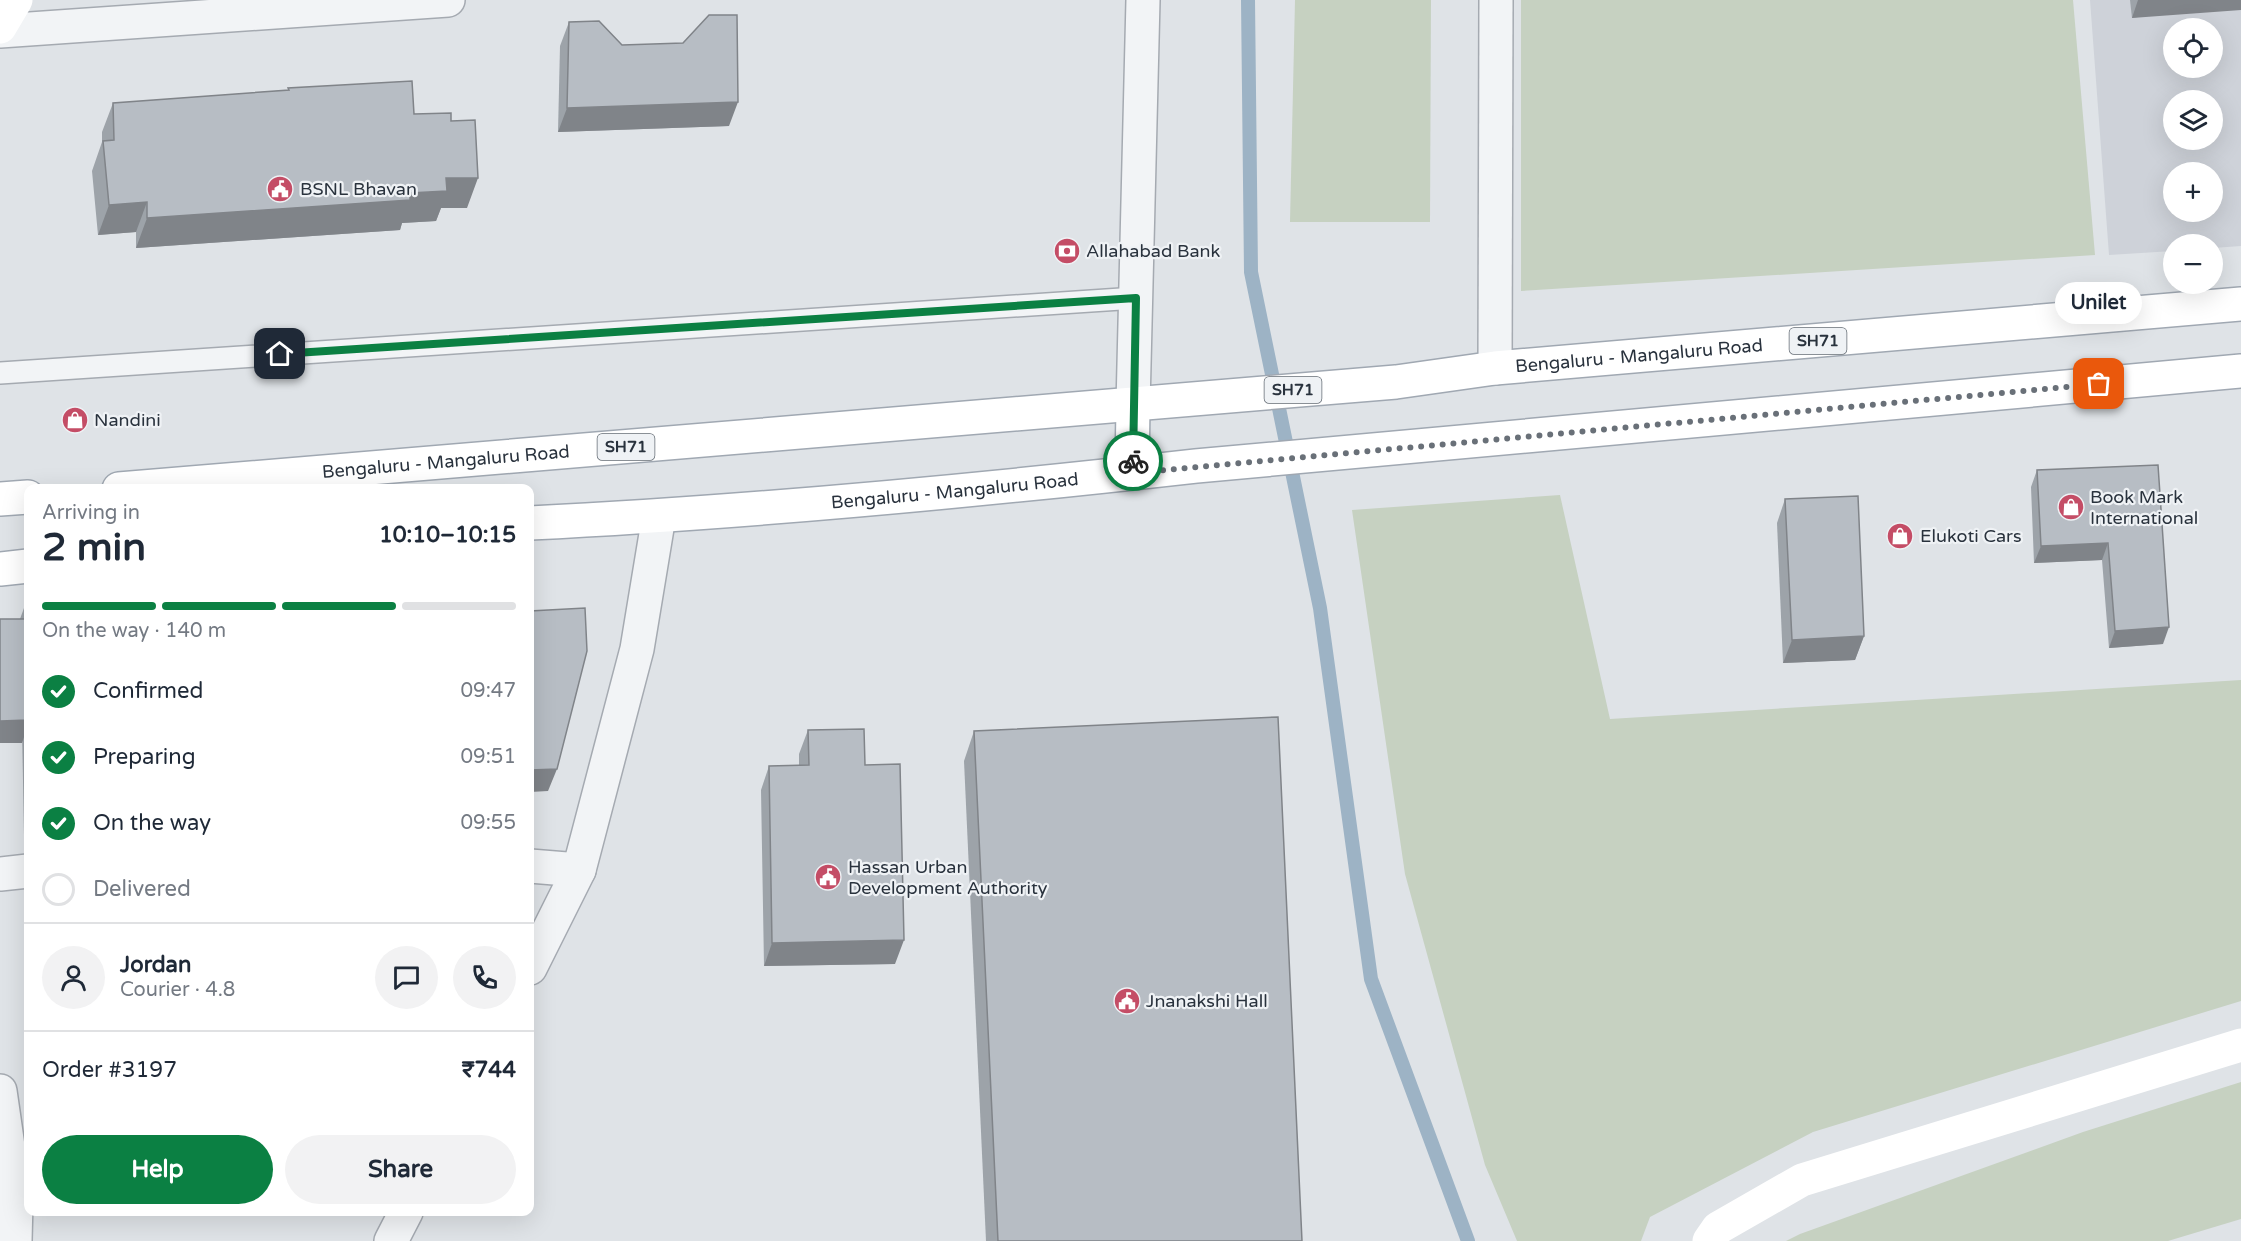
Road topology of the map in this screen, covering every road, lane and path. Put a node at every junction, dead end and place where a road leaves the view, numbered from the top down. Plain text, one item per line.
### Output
1 (16, 0) edge
2 (448, 0) edge
3 (1143, 0) edge
4 (1496, 0) edge
5 (0, 29) edge
6 (1136, 298) junction
7 (2241, 304) edge
8 (1495, 368) junction
9 (2241, 371) edge
10 (0, 373) edge
11 (1133, 405) junction
12 (1132, 473) junction
13 (179, 484) edge
14 (24, 496) edge
15 (0, 499) edge
16 (659, 516) junction
17 (534, 523) edge
18 (24, 566) edge
19 (0, 568) edge
20 (534, 866) edge
21 (579, 870) junction
22 (24, 871) edge
23 (0, 874) edge
24 (534, 960) edge
25 (2241, 1045) edge
26 (0, 1091) edge
27 (22, 1201) edge
28 (404, 1216) edge
29 (15, 1241) edge
30 (391, 1241) edge
31 (1709, 1241) edge

1 - 5 main road
2 - 5 street
3 - 6 street
4 - 8 street
6 - 10 lane
6 - 11 street
7 - 8 main road, Bengaluru - Mangaluru Road / SH71
8 - 11 main road, Bengaluru - Mangaluru Road / SH71
9 - 12 main road, Bengaluru - Mangaluru Road
11 - 12 main road
11 - 13 main road, Bengaluru - Mangaluru Road / SH71
12 - 16 main road, Bengaluru - Mangaluru Road
14 - 15 main road
16 - 17 main road, Bengaluru - Mangaluru Road
16 - 21 street
18 - 19 main road
20 - 21 street
21 - 24 street
22 - 23 street
25 - 31 main road
26 - 27 street
27 - 29 street
28 - 30 street

